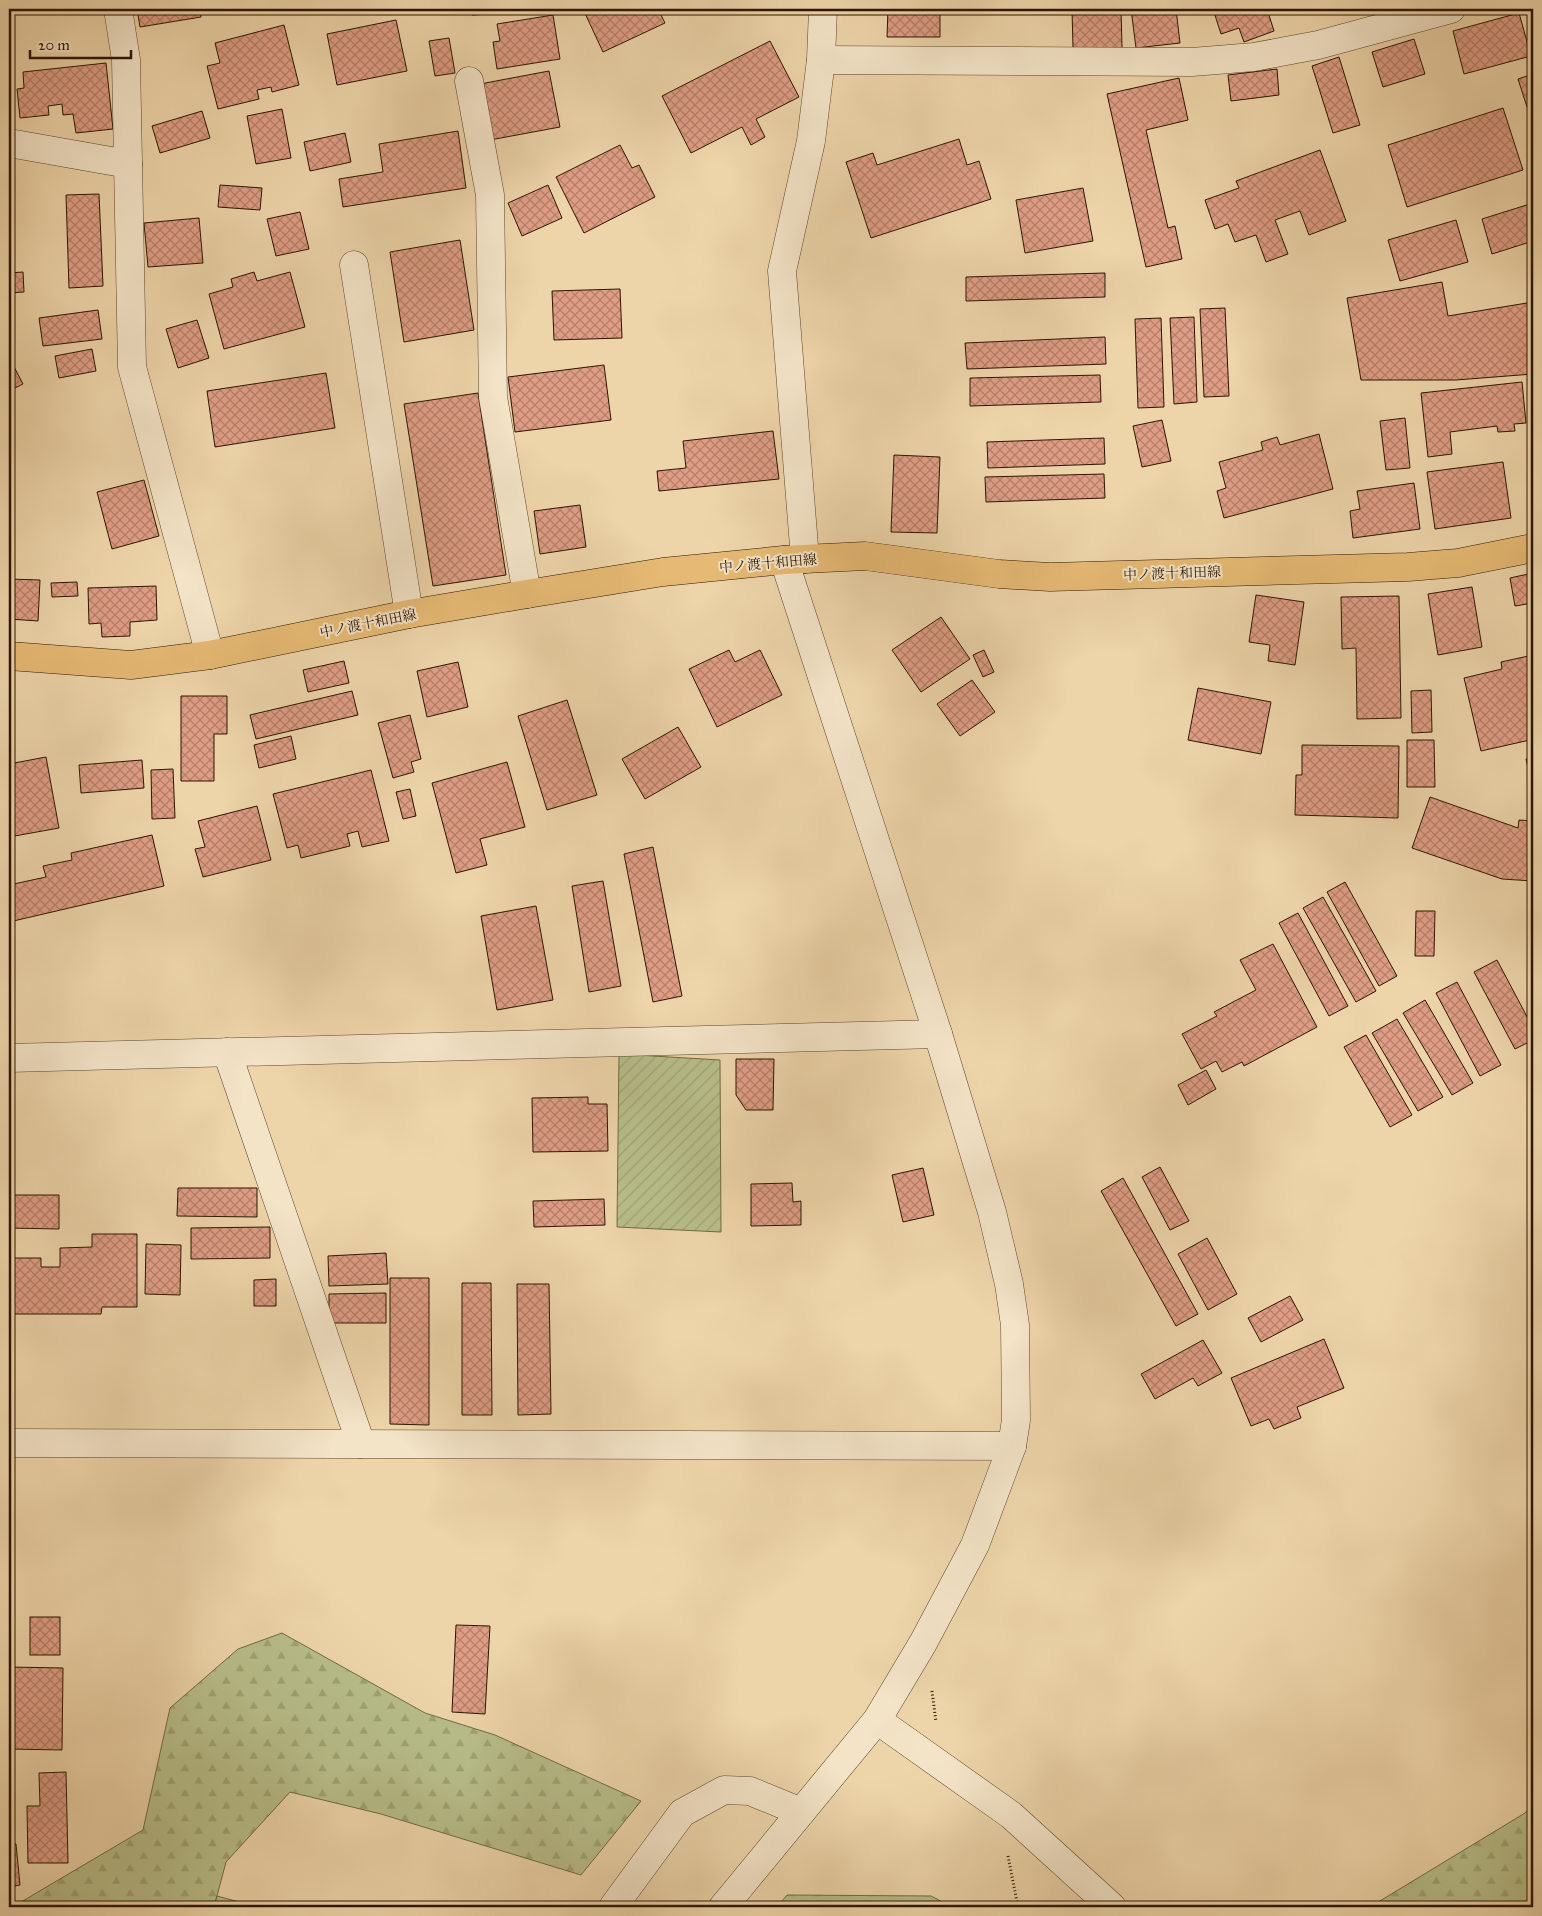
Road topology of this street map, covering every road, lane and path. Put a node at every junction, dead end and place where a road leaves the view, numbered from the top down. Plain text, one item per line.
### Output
1 (118, 9) edge
2 (823, 9) edge
3 (1451, 9) edge
4 (821, 60) junction
5 (469, 81) dead end
6 (9, 143) edge
7 (128, 164) junction
8 (354, 265) dead end
9 (1533, 548) edge
10 (794, 560) junction
11 (526, 594) junction
12 (409, 614) junction
13 (210, 655) junction
14 (9, 656) edge
15 (938, 1034) junction
16 (227, 1052) junction
17 (9, 1058) edge
18 (9, 1443) edge
19 (361, 1444) junction
20 (1012, 1446) junction
21 (932, 1690) dead end
22 (877, 1720) junction
23 (925, 1754) junction
24 (801, 1812) junction
25 (1007, 1852) dead end
26 (613, 1907) edge
27 (724, 1907) edge
28 (1018, 1907) edge
29 (1112, 1907) edge

1 - 7 street
2 - 4 street
3 - 4 street
4 - 10 street
5 - 11 street
6 - 7 street
7 - 13 street
8 - 12 street
9 - 10 main road, 中ノ渡十和田線
10 - 11 main road, 中ノ渡十和田線
10 - 15 street
11 - 12 main road, 中ノ渡十和田線
12 - 13 main road, 中ノ渡十和田線
13 - 14 main road, 中ノ渡十和田線
15 - 16 street
15 - 20 street
16 - 17 street
16 - 19 street
18 - 19 street
19 - 20 street
20 - 22 street
21 - 23 path
22 - 23 street
22 - 24 street
23 - 29 street
24 - 26 street
24 - 27 street
25 - 28 path

